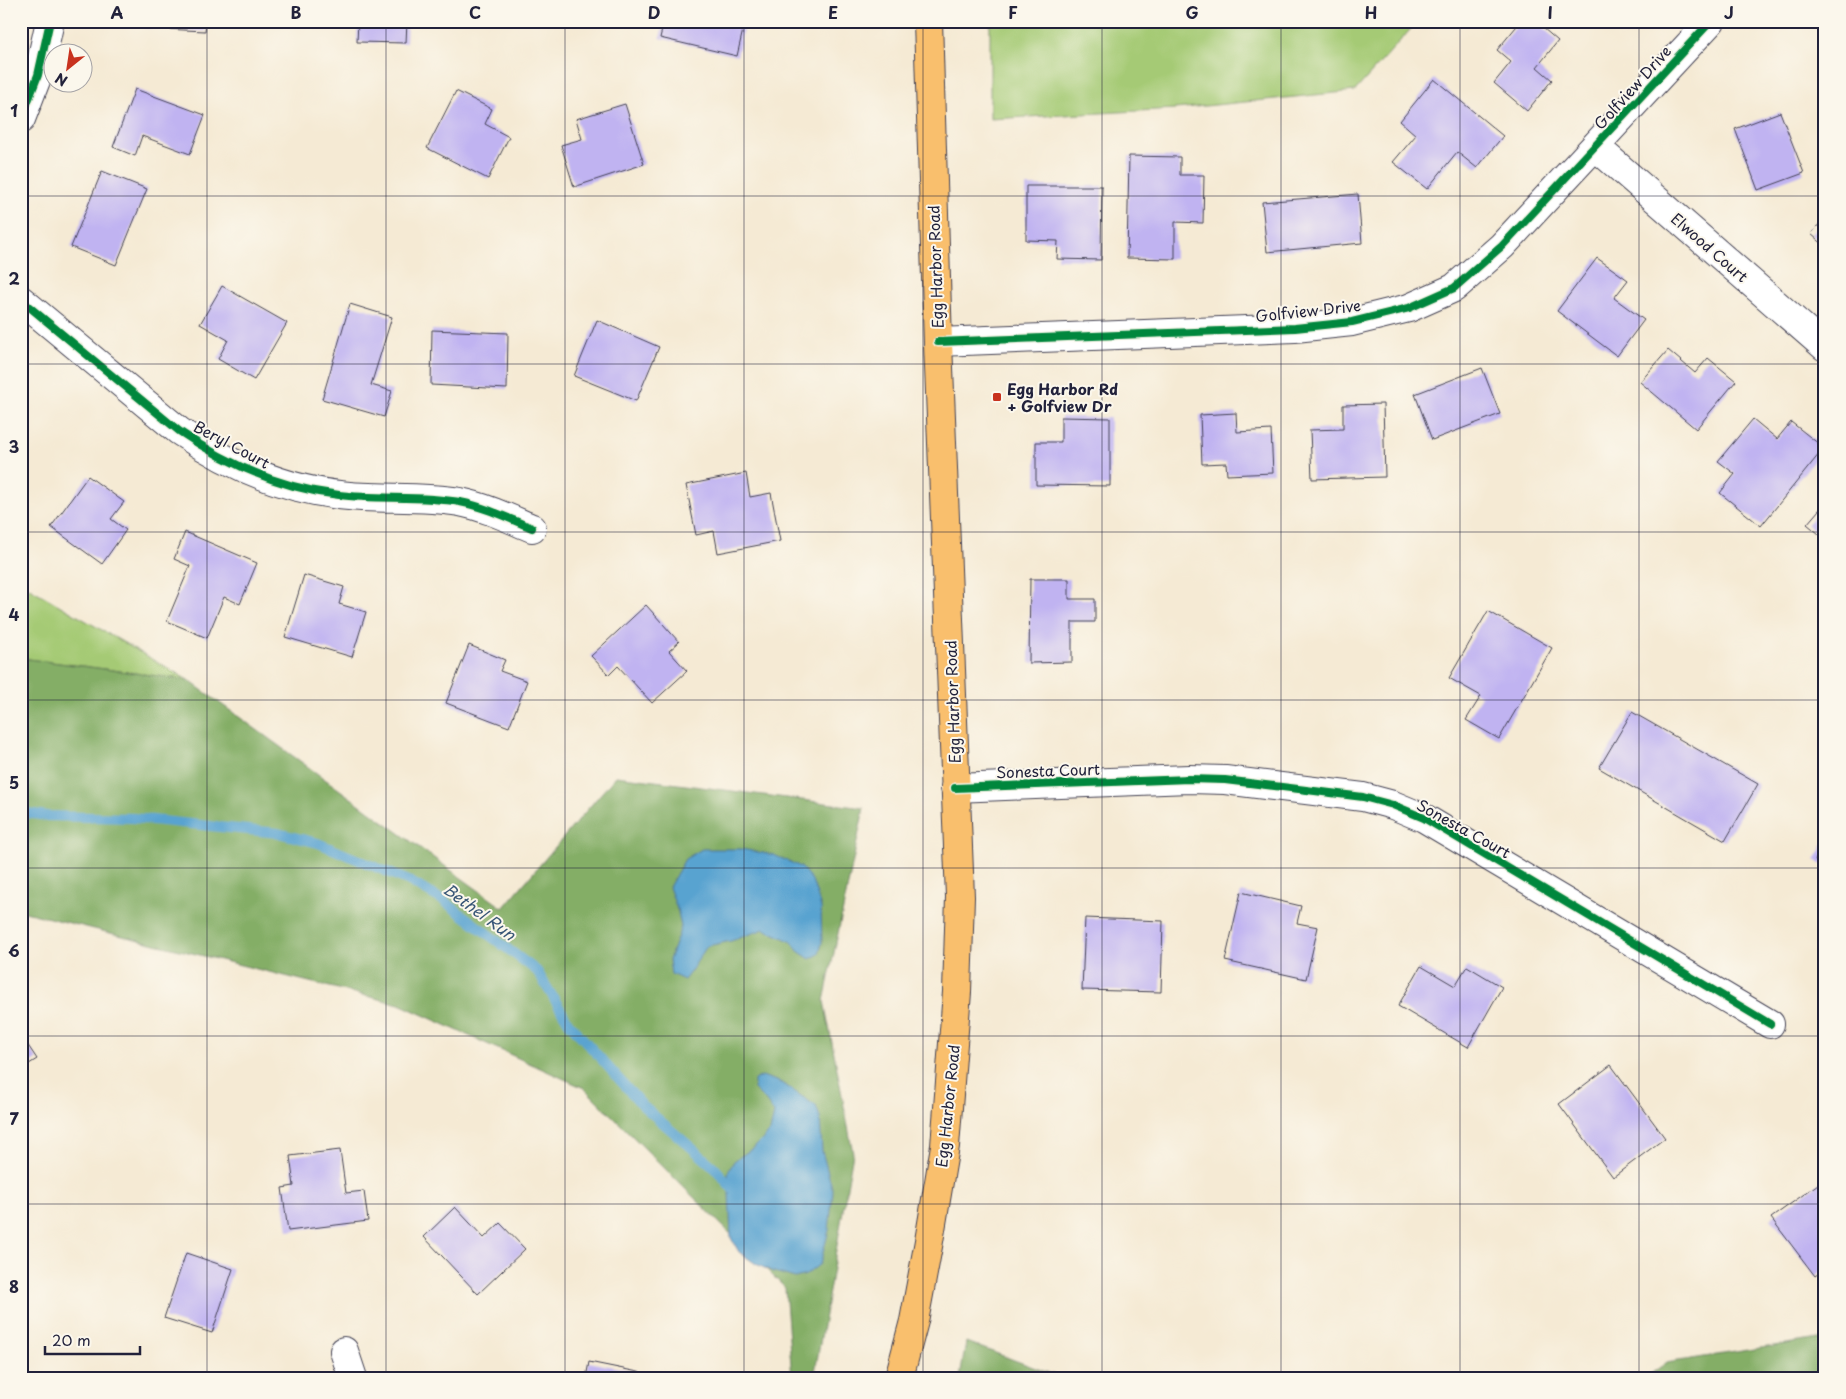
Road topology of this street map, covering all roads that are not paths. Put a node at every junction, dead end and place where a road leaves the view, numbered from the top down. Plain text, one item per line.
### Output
1 (50, 21) edge
2 (928, 21) edge
3 (1711, 21) edge
4 (21, 119) edge
5 (1596, 147) junction
6 (21, 300) edge
7 (938, 342) junction
8 (1825, 347) edge
9 (532, 528) dead end
10 (955, 788) junction
11 (1770, 1024) dead end
12 (344, 1350) dead end
13 (354, 1378) edge
14 (899, 1378) edge

1 - 4 street
2 - 7 main road, Egg Harbor Road
3 - 5 street, Golfview Drive
5 - 7 street, Golfview Drive
5 - 8 street, Elwood Court
6 - 9 street, Beryl Court
7 - 10 main road, Egg Harbor Road
10 - 11 street, Sonesta Court
10 - 14 main road, Egg Harbor Road
12 - 13 street

